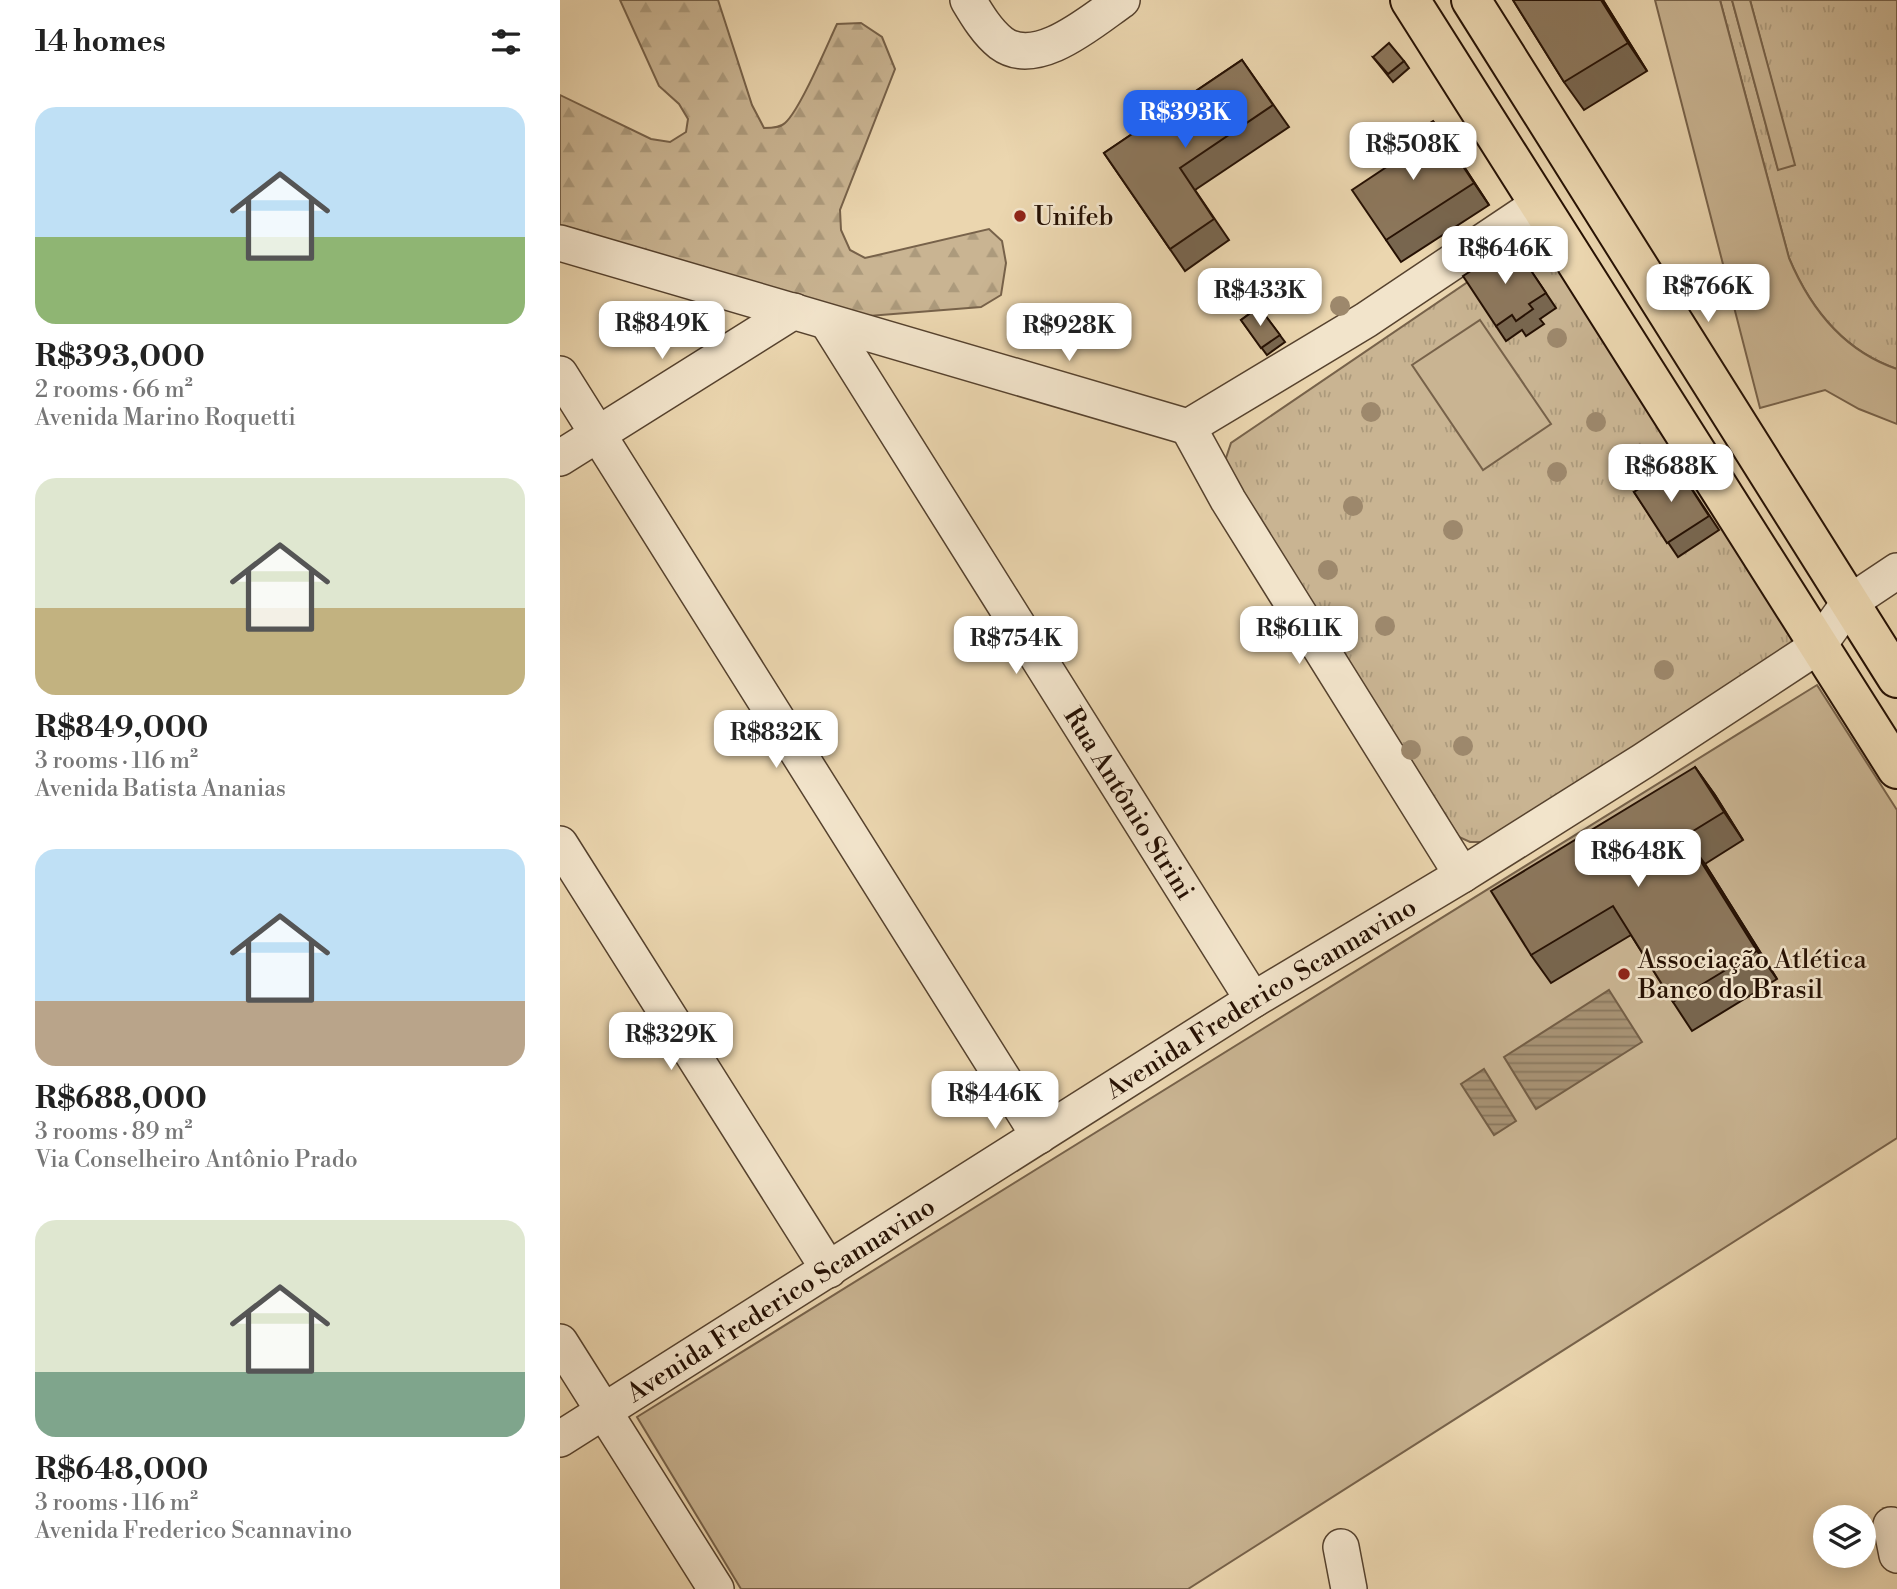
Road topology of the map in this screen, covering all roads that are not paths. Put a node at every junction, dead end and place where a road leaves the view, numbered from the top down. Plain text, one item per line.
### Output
1 (968, 0) edge
2 (1122, 0) edge
3 (1410, 0) edge
4 (1471, 0) edge
5 (1539, 204) junction
6 (560, 243) edge
7 (794, 311) junction
8 (828, 323) junction
9 (560, 374) edge
10 (1188, 427) junction
11 (598, 434) junction
12 (560, 458) edge
13 (1897, 571) edge
14 (1849, 603) junction
15 (1818, 646) junction
16 (1897, 678) edge
17 (1897, 769) edge
18 (560, 844) edge
19 (1462, 875) junction
20 (1253, 1000) junction
21 (1039, 1136) junction
22 (829, 1270) junction
23 (560, 1342) edge
24 (603, 1413) junction
25 (560, 1439) edge
26 (1341, 1547) dead end
27 (716, 1589) edge
28 (1349, 1589) edge

1 - 2 street
3 - 5 main road
4 - 14 main road
5 - 10 street
5 - 15 main road
6 - 7 street
7 - 8 street
7 - 11 street
8 - 10 street
8 - 20 street, Rua Antônio Strini
9 - 11 street
10 - 19 street
11 - 12 street
11 - 21 street
13 - 14 street
14 - 15 street
14 - 16 main road
15 - 17 main road
15 - 19 street, Avenida Frederico Scannavino
18 - 22 street
19 - 20 street, Avenida Frederico Scannavino
20 - 21 street, Avenida Frederico Scannavino
21 - 22 street, Avenida Frederico Scannavino
22 - 24 street, Avenida Frederico Scannavino
23 - 24 street
24 - 25 street, Avenida Frederico Scannavino
24 - 27 street
26 - 28 street

